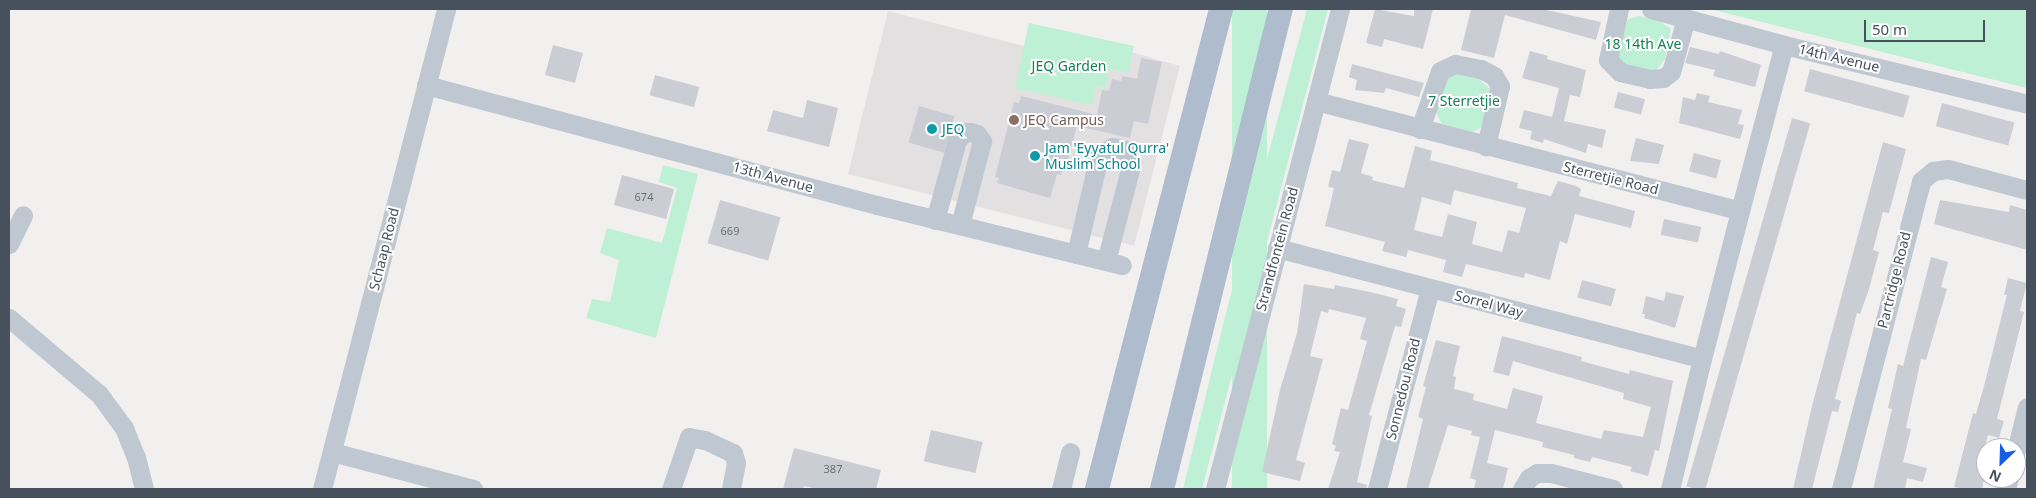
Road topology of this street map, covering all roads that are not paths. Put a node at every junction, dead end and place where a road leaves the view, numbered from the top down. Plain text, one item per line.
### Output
1 (446, 9) edge
2 (1221, 9) edge
3 (1281, 9) edge
4 (1340, 9) edge
5 (1619, 9) edge
6 (1650, 9) edge
7 (1686, 18) junction
8 (1784, 45) junction
9 (426, 85) junction
10 (1316, 101) junction
11 (2027, 104) edge
12 (1420, 129) junction
13 (1486, 146) junction
14 (2027, 190) edge
15 (1740, 211) junction
16 (23, 215) dead end
17 (935, 220) junction
18 (960, 225) junction
19 (9, 244) edge
20 (1277, 248) junction
21 (1076, 254) junction
22 (1430, 289) junction
23 (9, 319) edge
24 (1702, 359) junction
25 (2027, 407) edge
26 (2019, 438) edge
27 (332, 452) junction
28 (1070, 452) dead end
29 (144, 489) edge
30 (322, 489) edge
31 (473, 489) edge
32 (671, 489) edge
33 (731, 489) edge
34 (1061, 489) edge
35 (1097, 489) edge
36 (1162, 489) edge
37 (1215, 489) edge
38 (1377, 489) edge
39 (1522, 489) edge
40 (1613, 489) edge
41 (1670, 489) edge
42 (1841, 489) edge

1 - 9 street, Schaap Road
2 - 35 main road
3 - 36 main road
4 - 10 street, Strandfontein Road
5 - 7 street
6 - 7 street, 14th Avenue
7 - 8 street, 14th Avenue
8 - 11 street, 14th Avenue
8 - 15 street
9 - 17 street, 13th Avenue
9 - 27 street, Schaap Road
10 - 12 street, Sterretjie Road
10 - 20 street, Strandfontein Road
12 - 13 street, Sterretjie Road
12 - 13 street
13 - 15 street, Sterretjie Road
14 - 42 street, Partridge Road
15 - 24 street
16 - 19 street
17 - 18 street, 13th Avenue
17 - 18 street
18 - 21 street, 13th Avenue
20 - 22 street, Sorrel Way
20 - 37 street, Strandfontein Road
21 - 21 street, 13th Avenue
22 - 24 street, Sorrel Way
22 - 38 street, Sonnedou Road
23 - 29 street
24 - 41 street
25 - 26 street
27 - 30 street, Schaap Road
27 - 31 street
28 - 34 street
32 - 33 street
39 - 40 street

